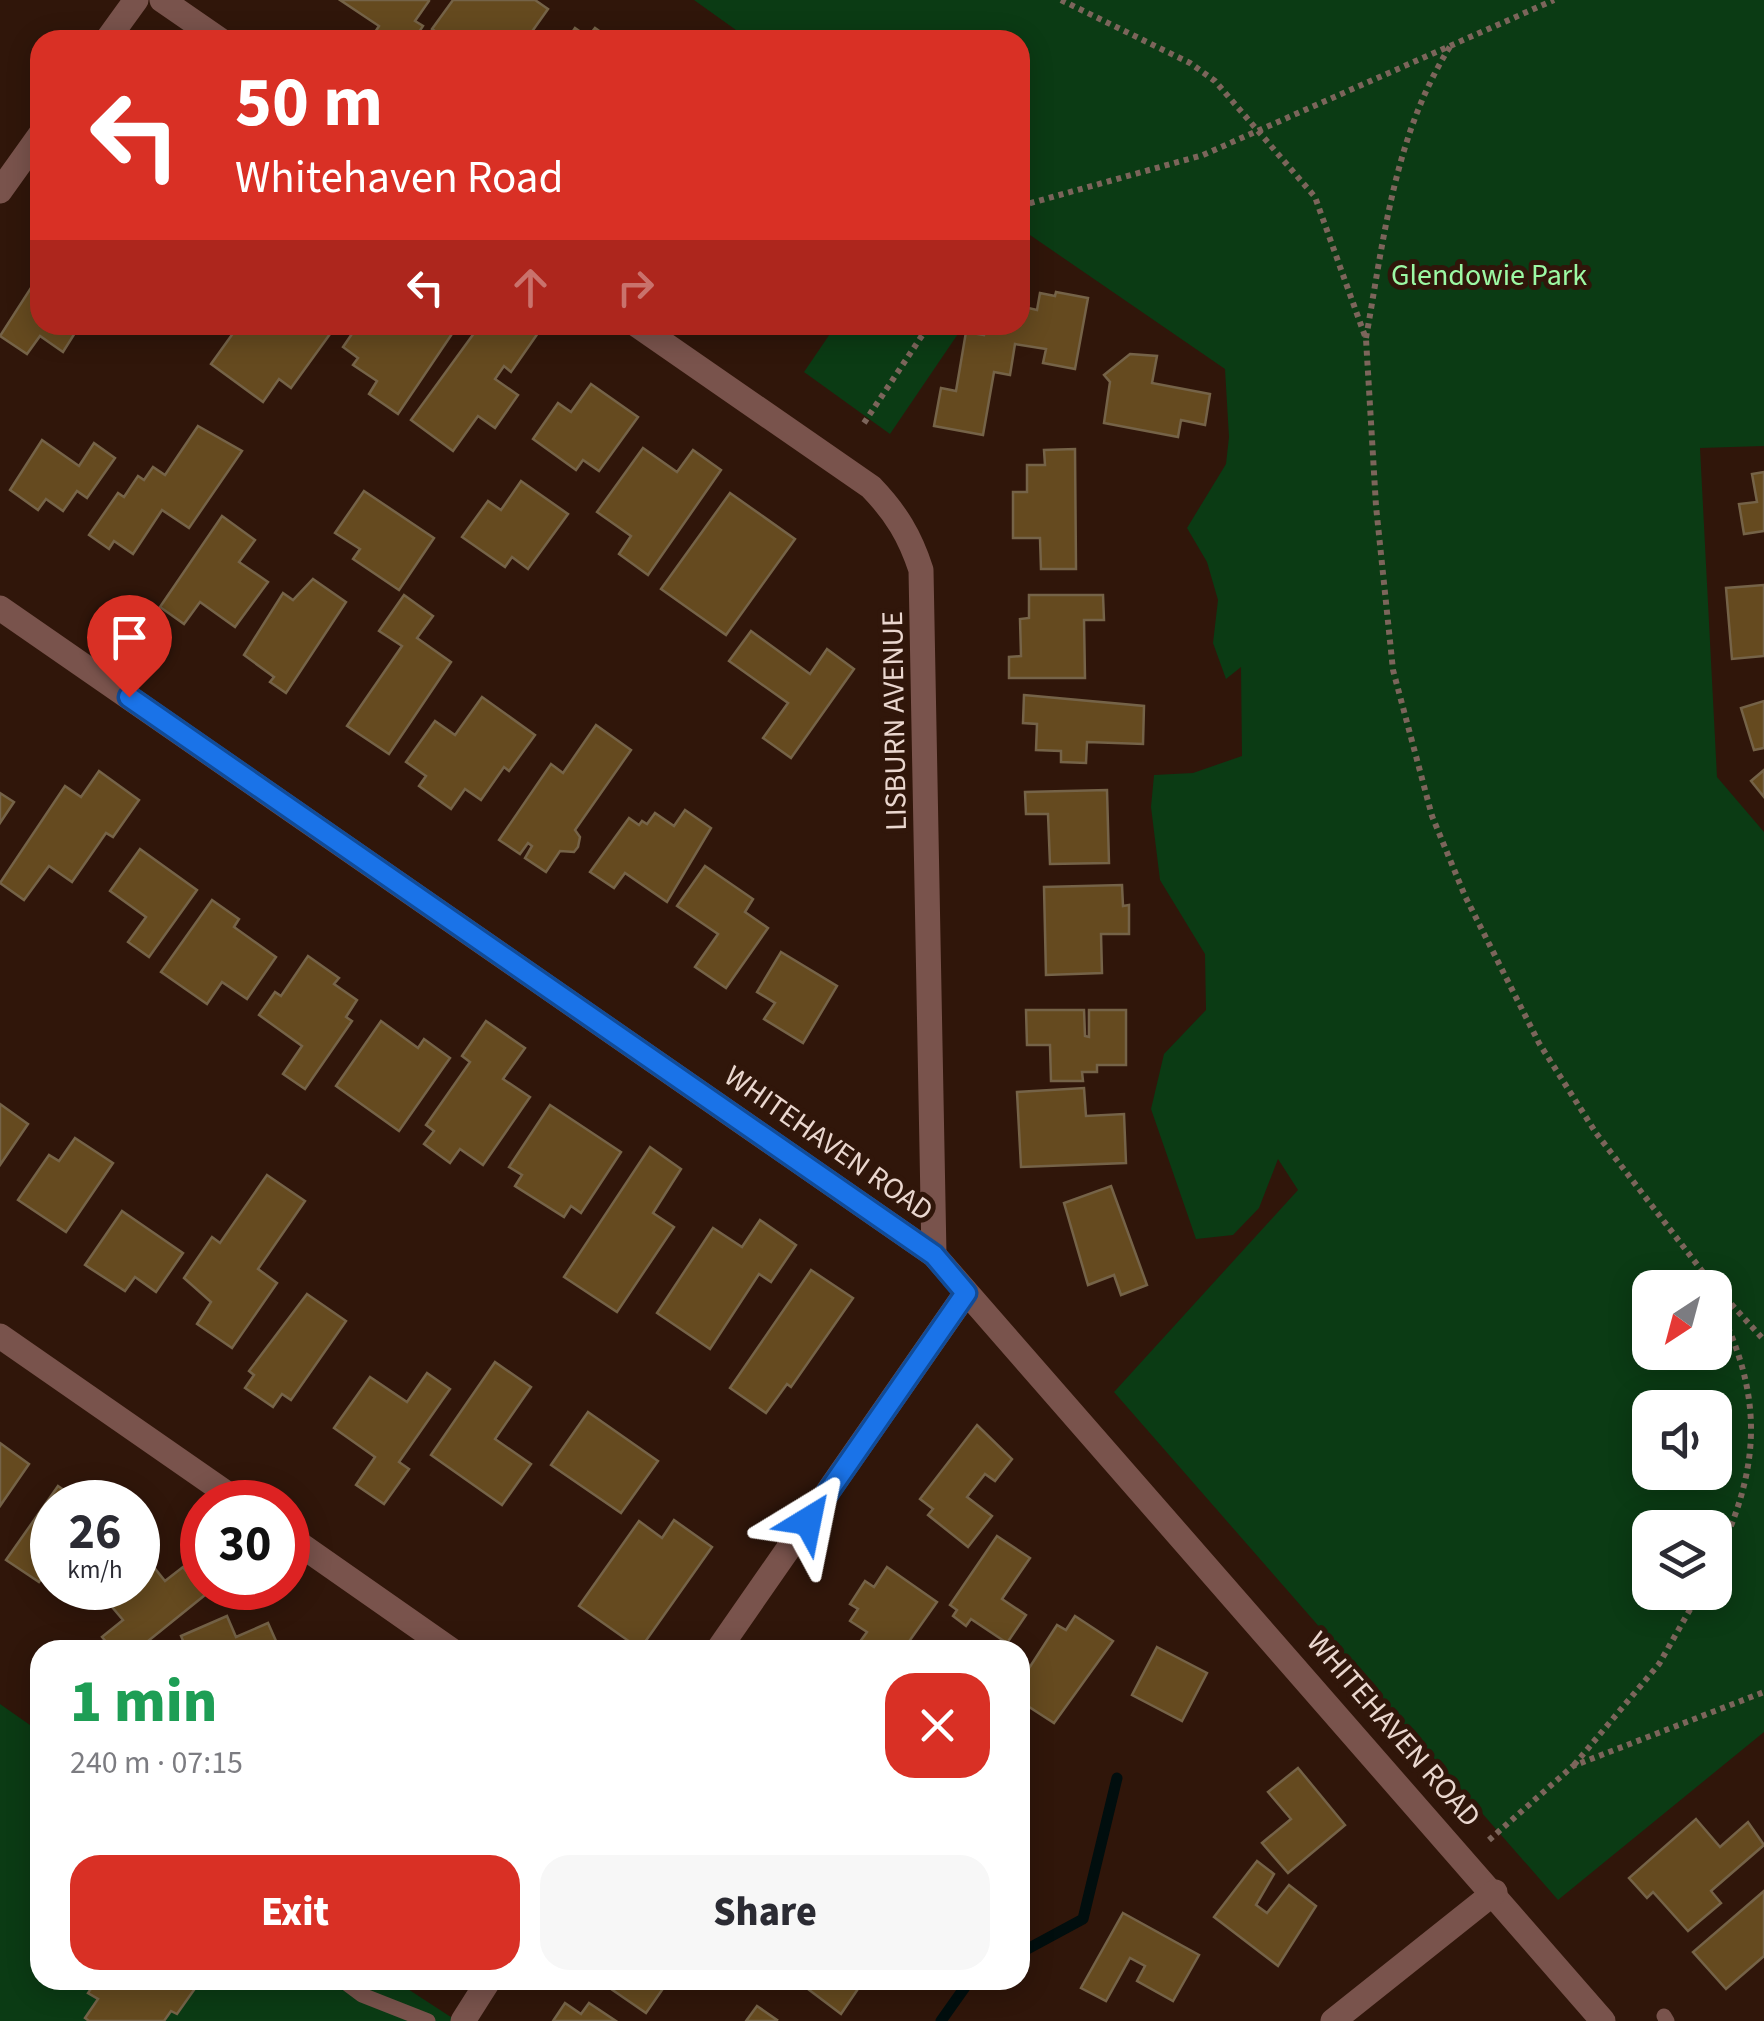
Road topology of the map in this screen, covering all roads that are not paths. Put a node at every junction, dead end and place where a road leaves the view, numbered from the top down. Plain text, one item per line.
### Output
1 (136, 0) edge
2 (162, 0) edge
3 (115, 30) edge
4 (206, 30) edge
5 (30, 149) edge
6 (0, 191) edge
7 (650, 335) edge
8 (0, 608) edge
9 (934, 1255) junction
10 (966, 1293) junction
11 (0, 1336) edge
12 (207, 1480) edge
13 (310, 1551) edge
14 (437, 1640) edge
15 (725, 1640) edge
16 (1495, 1892) junction
17 (356, 1990) edge
18 (483, 1990) edge
19 (428, 2021) edge
20 (463, 2021) edge
21 (1332, 2021) edge
22 (1603, 2021) edge

1 - 3 street
2 - 4 street
5 - 6 street
7 - 9 street, LISBURN AVENUE
8 - 9 street, WHITEHAVEN ROAD
9 - 10 street, WHITEHAVEN ROAD
10 - 15 street
10 - 16 street, WHITEHAVEN ROAD
11 - 12 street
13 - 14 street
16 - 21 street
16 - 22 street, WHITEHAVEN ROAD
17 - 19 lane
18 - 20 street

